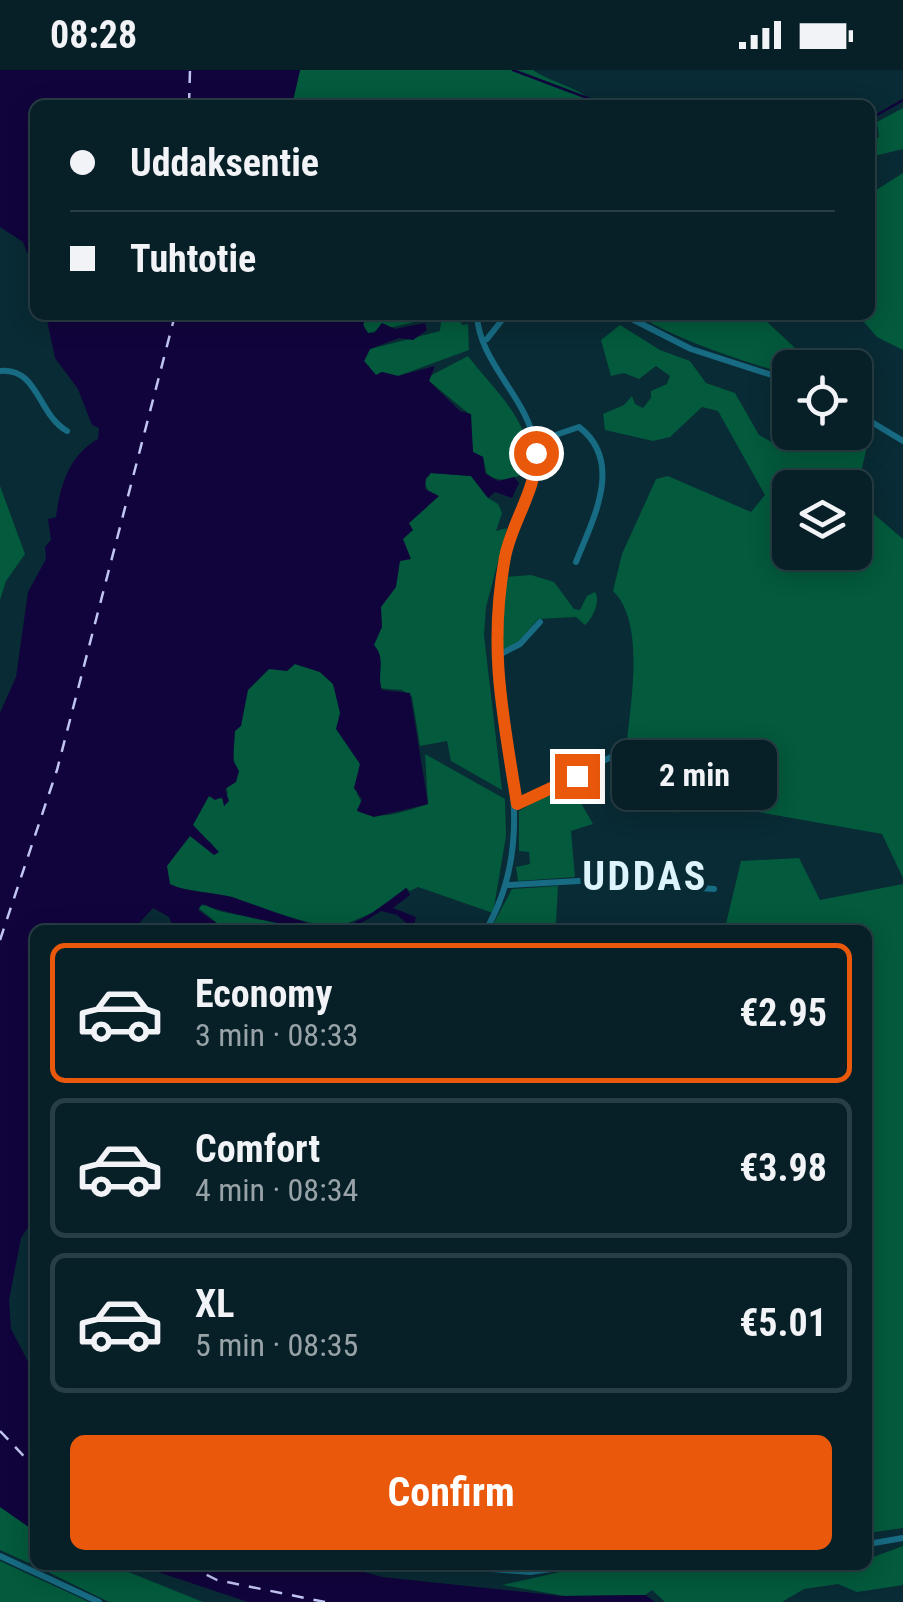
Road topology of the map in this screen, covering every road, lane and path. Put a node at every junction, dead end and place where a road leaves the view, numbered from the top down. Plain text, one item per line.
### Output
1 (480, 320) edge
2 (502, 320) edge
3 (634, 320) edge
4 (487, 339) junction
5 (0, 371) edge
6 (772, 375) edge
7 (872, 422) edge
8 (66, 431) dead end
9 (903, 441) edge
10 (534, 442) junction
11 (576, 562) dead end
12 (540, 622) dead end
13 (495, 657) junction
14 (631, 747) dead end
15 (517, 804) junction
16 (509, 885) junction
17 (714, 889) dead end
18 (489, 925) edge
19 (903, 1538) edge
20 (872, 1543) edge
21 (0, 1556) edge
22 (30, 1570) edge
23 (30, 1570) edge
24 (505, 1570) edge
25 (544, 1570) edge
26 (99, 1602) edge

1 - 4 street
2 - 4 street
3 - 6 street
4 - 10 street
5 - 8 street
7 - 9 street
10 - 11 street
10 - 13 street
12 - 13 street
13 - 15 street
14 - 15 street
15 - 16 street
16 - 17 street
16 - 18 street
19 - 20 street
21 - 23 street
22 - 26 street
24 - 25 street

